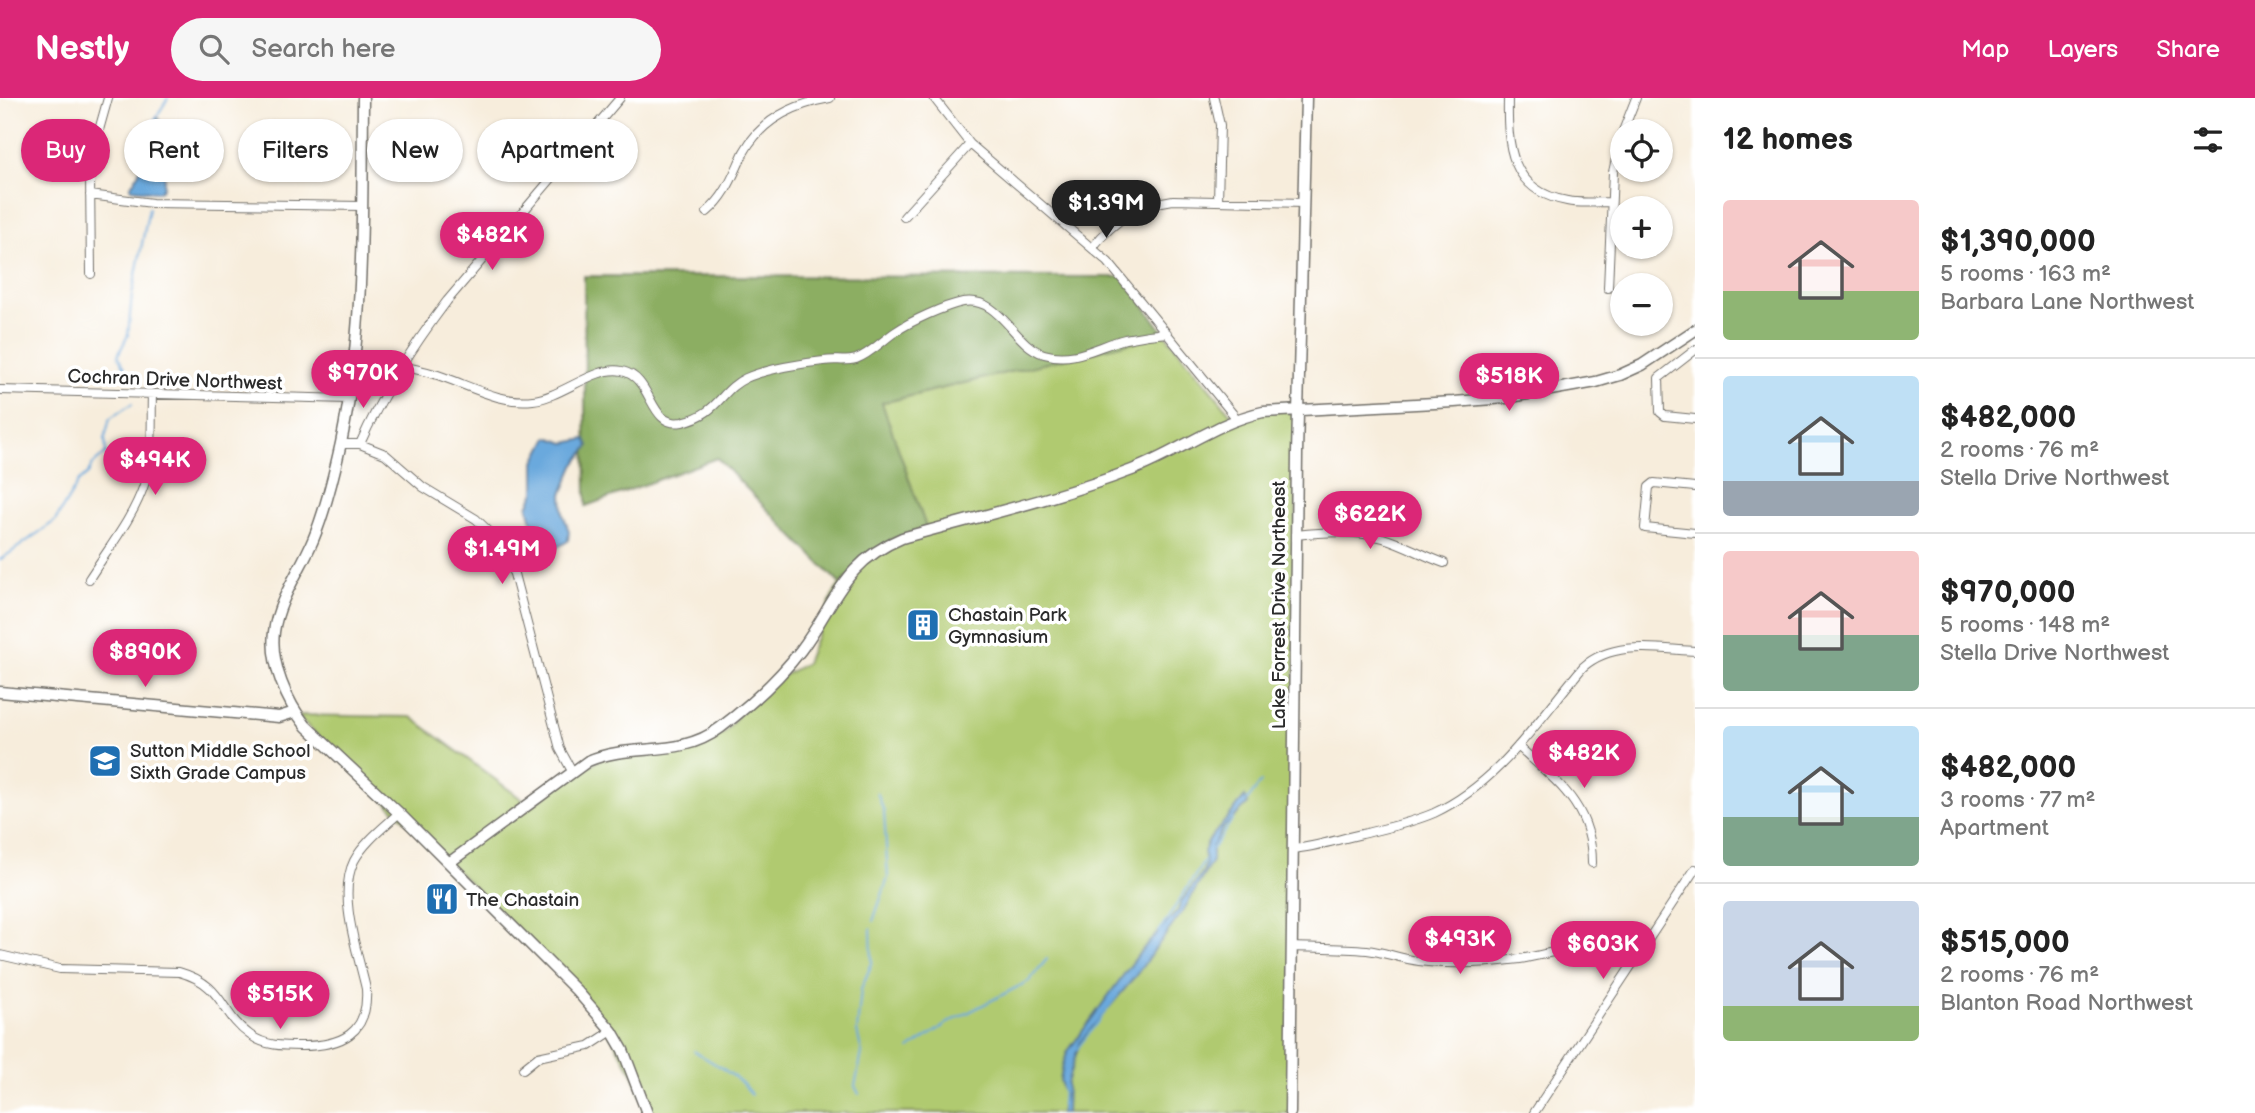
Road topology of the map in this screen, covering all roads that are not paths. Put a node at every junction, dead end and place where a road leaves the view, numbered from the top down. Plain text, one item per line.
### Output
1 (108, 98) edge
2 (363, 98) edge
3 (620, 98) edge
4 (830, 98) edge
5 (934, 98) edge
6 (1214, 98) edge
7 (1306, 98) edge
8 (1508, 98) edge
9 (1636, 98) edge
10 (1628, 119) edge
11 (970, 145) junction
12 (90, 195) junction
13 (1218, 201) junction
14 (1304, 202) junction
15 (1610, 202) edge
16 (362, 206) junction
17 (707, 212) dead end
18 (904, 217) dead end
19 (1610, 231) edge
20 (1093, 247) junction
21 (92, 274) dead end
22 (1608, 288) dead end
23 (1695, 330) edge
24 (1167, 333) junction
25 (1675, 345) junction
26 (1695, 350) edge
27 (1684, 359) junction
28 (400, 366) junction
29 (0, 390) edge
30 (152, 394) junction
31 (349, 399) junction
32 (1298, 410) junction
33 (1237, 419) junction
34 (1695, 419) edge
35 (341, 444) junction
36 (360, 444) junction
37 (1695, 487) edge
38 (1695, 533) edge
39 (1296, 535) junction
40 (1444, 563) dead end
41 (89, 579) dead end
42 (1695, 651) edge
43 (0, 692) edge
44 (295, 712) junction
45 (1518, 746) junction
46 (572, 771) junction
47 (398, 813) junction
48 (1293, 849) junction
49 (450, 862) junction
50 (1592, 863) dead end
51 (1695, 869) edge
52 (1292, 947) junction
53 (0, 955) edge
54 (1633, 962) junction
55 (611, 1031) junction
56 (523, 1069) dead end
57 (647, 1113) edge
58 (1290, 1113) edge
59 (1534, 1113) edge

1 - 12 street
2 - 16 street
3 - 28 street
4 - 17 street
5 - 11 street
6 - 13 street
7 - 14 street, Lake Forrest Drive Northeast
8 - 15 street
9 - 10 street
11 - 18 street
11 - 20 street
12 - 16 street
12 - 21 street
13 - 14 street
13 - 20 street
14 - 32 street, Lake Forrest Drive Northeast
16 - 31 street
19 - 22 street
20 - 24 street
23 - 25 street
24 - 28 street
24 - 33 street
25 - 27 street
25 - 32 street
26 - 27 street
27 - 34 street
28 - 36 street
29 - 30 street, Cochran Drive Northwest
30 - 31 street, Cochran Drive Northwest
30 - 41 street
31 - 35 street
32 - 33 street
32 - 39 street, Lake Forrest Drive Northeast
33 - 46 street
35 - 36 street
35 - 44 street
36 - 46 street
37 - 38 street
39 - 40 street
39 - 48 street, Lake Forrest Drive Northeast
42 - 45 street
43 - 44 street
44 - 47 street
45 - 48 street
45 - 50 street
46 - 49 street
47 - 49 street
47 - 53 street
48 - 52 street, Lake Forrest Drive Northeast
49 - 55 street
51 - 54 street
52 - 54 street
52 - 58 street, Lake Forrest Drive Northeast
54 - 59 street
55 - 56 street
55 - 57 street

